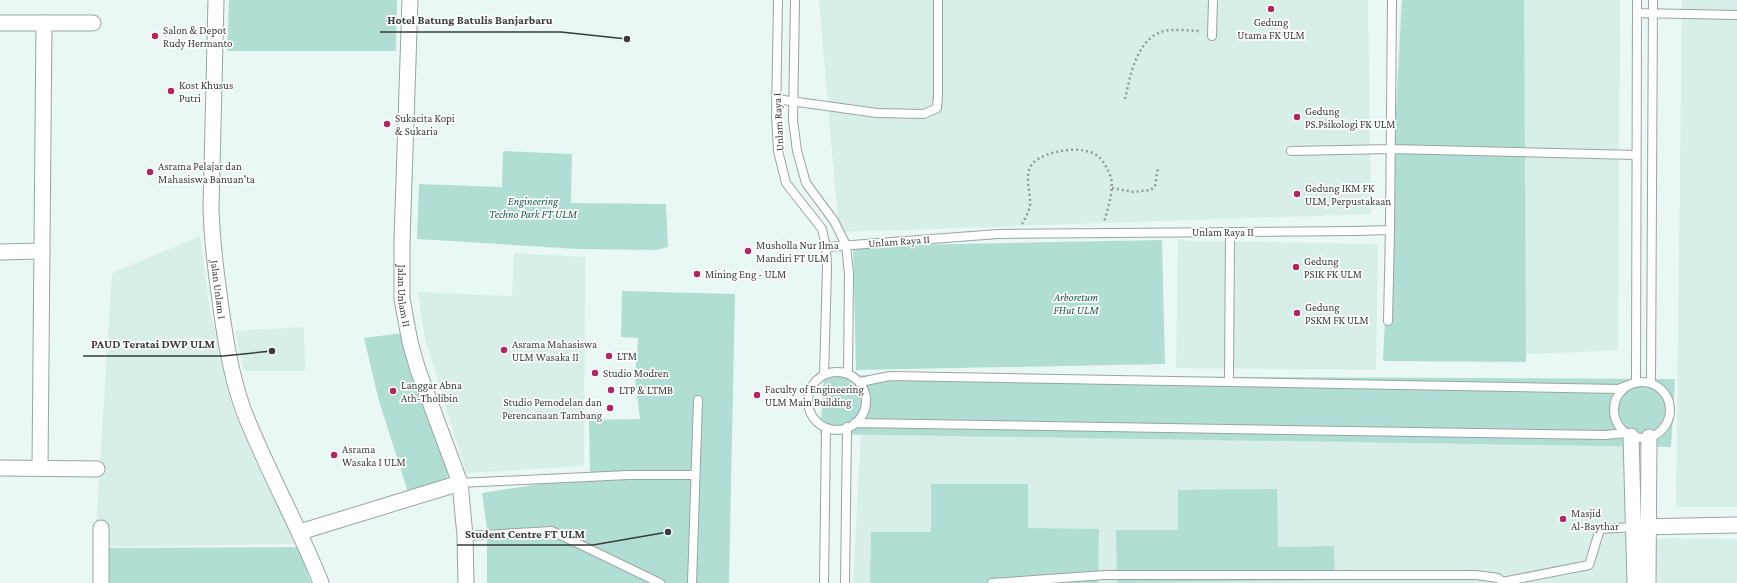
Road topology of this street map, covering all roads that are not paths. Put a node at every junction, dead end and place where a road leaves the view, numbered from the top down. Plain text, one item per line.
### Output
1 (216, 0) edge
2 (410, 0) edge
3 (778, 0) edge
4 (795, 0) edge
5 (938, 0) edge
6 (1213, 0) edge
7 (1392, 0) edge
8 (1637, 0) edge
9 (1653, 0) edge
10 (1637, 14) junction
11 (1653, 14) junction
12 (1737, 15) edge
13 (0, 23) edge
14 (44, 23) junction
15 (93, 23) dead end
16 (1212, 33) road end
17 (776, 99) junction
18 (793, 102) junction
19 (1391, 149) junction
20 (1291, 151) dead end
21 (1636, 154) junction
22 (1390, 230) junction
23 (1230, 232) junction
24 (846, 245) junction
25 (826, 247) junction
26 (42, 251) junction
27 (0, 252) edge
28 (1388, 321) dead end
29 (848, 373) junction
30 (824, 375) junction
31 (1229, 381) junction
32 (860, 382) junction
33 (1636, 382) junction
34 (1652, 383) junction
35 (1626, 386) junction
36 (698, 400) dead end
37 (855, 423) junction
38 (847, 427) junction
39 (826, 428) junction
40 (1629, 435) junction
41 (1649, 437) junction
42 (40, 467) junction
43 (0, 468) edge
44 (97, 469) dead end
45 (694, 475) junction
46 (460, 483) junction
47 (1633, 526) junction
48 (1649, 526) junction
49 (1737, 526) edge
50 (101, 528) dead end
51 (300, 532) junction
52 (465, 536) junction
53 (1231, 579) edge
54 (1503, 582) edge
55 (101, 583) edge
56 (321, 583) edge
57 (466, 583) edge
58 (660, 583) edge
59 (692, 583) edge
60 (824, 583) edge
61 (845, 583) edge
62 (992, 583) edge
63 (1635, 583) edge
64 (1648, 583) edge

1 - 51 street, Jalan Unlam I
2 - 46 street, Jalan Unlam II
3 - 17 lane, Unlam Raya I
4 - 18 lane, Unlam Raya I
5 - 18 lane
6 - 16 lane
7 - 19 lane
8 - 10 lane
9 - 11 lane
10 - 11 lane
10 - 21 lane
11 - 12 lane
11 - 34 lane
13 - 14 street
14 - 15 street
14 - 26 street
17 - 18 lane
17 - 25 lane, Unlam Raya I
18 - 24 lane, Unlam Raya I
19 - 20 lane
19 - 21 lane
19 - 22 lane
21 - 33 lane
22 - 23 lane, Unlam Raya II
22 - 28 lane
23 - 24 lane, Unlam Raya II
23 - 31 lane
24 - 25 lane, Unlam Raya II
24 - 29 lane, Unlam Raya I
25 - 30 lane, Unlam Raya I
26 - 27 street
26 - 42 street
29 - 30 lane
29 - 32 lane
30 - 39 lane
31 - 32 lane
31 - 35 lane
32 - 37 lane
33 - 34 lane
33 - 35 lane
34 - 41 lane
35 - 40 lane
36 - 45 lane
37 - 38 lane
37 - 40 lane
38 - 39 lane
38 - 61 lane
39 - 60 lane
40 - 41 lane
40 - 47 street
41 - 48 street
42 - 43 street
42 - 44 street
45 - 46 lane
45 - 59 lane
46 - 51 street
46 - 52 street, Jalan Unlam II
47 - 48 street
47 - 54 lane
47 - 63 street
48 - 49 street
48 - 64 street
50 - 55 street
51 - 56 street, Jalan Unlam I
52 - 57 street, Jalan Unlam II
52 - 58 lane
53 - 54 lane
53 - 62 lane

